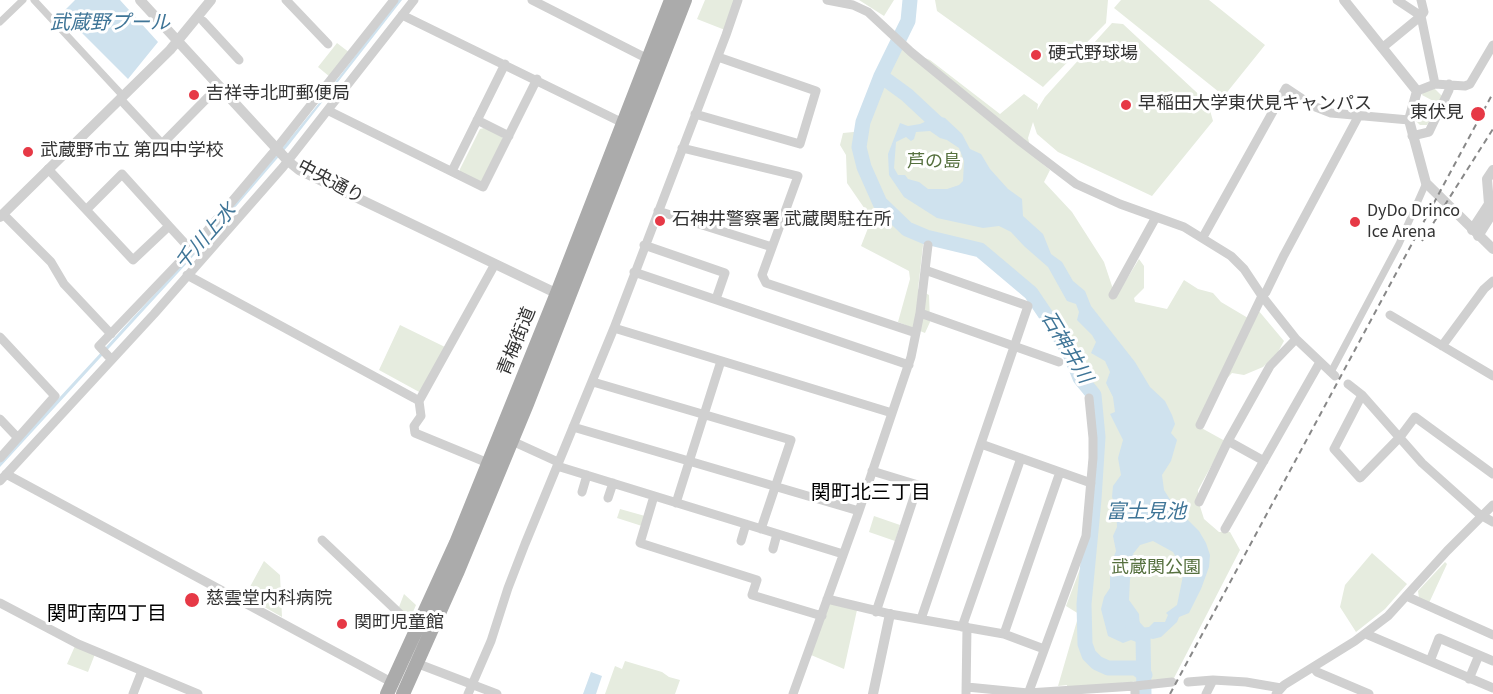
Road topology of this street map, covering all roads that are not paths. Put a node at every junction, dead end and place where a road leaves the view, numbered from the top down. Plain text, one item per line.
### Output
1 (34, 0) edge
2 (140, 0) edge
3 (211, 0) edge
4 (286, 0) edge
5 (394, 0) edge
6 (414, 0) edge
7 (532, 0) edge
8 (671, 0) edge
9 (685, 0) edge
10 (738, 0) edge
11 (827, 0) edge
12 (1344, 0) edge
13 (1397, 0) edge
14 (1420, 0) edge
15 (19, 1) edge
16 (402, 15) junction
17 (1421, 16) junction
18 (202, 21) dead end
19 (0, 22) edge
20 (177, 41) junction
21 (328, 44) dead end
22 (1493, 45) edge
23 (1382, 48) junction
24 (718, 57) junction
25 (648, 59) junction
26 (239, 60) dead end
27 (505, 64) junction
28 (537, 79) junction
29 (1436, 84) junction
30 (1449, 84) junction
31 (219, 86) junction
32 (1417, 91) junction
33 (121, 98) junction
34 (329, 111) junction
35 (695, 114) junction
36 (1359, 115) junction
37 (477, 120) junction
38 (1409, 120) junction
39 (623, 123) junction
40 (509, 136) junction
41 (1412, 136) junction
42 (682, 148) junction
43 (282, 155) junction
44 (48, 169) junction
45 (1493, 170) edge
46 (452, 171) junction
47 (1426, 183) junction
48 (87, 209) junction
49 (658, 211) junction
50 (1493, 212) edge
51 (2, 216) edge
52 (1156, 217) junction
53 (168, 226) junction
54 (1475, 233) junction
55 (1203, 237) junction
56 (644, 245) junction
57 (928, 245) dead end
58 (772, 247) junction
59 (1493, 249) edge
60 (191, 250) junction
61 (495, 264) junction
62 (925, 270) junction
63 (634, 272) junction
64 (188, 275) junction
65 (1493, 281) edge
66 (1113, 295) dead end
67 (563, 296) junction
68 (1262, 296) junction
69 (716, 300) junction
70 (920, 313) junction
71 (1390, 315) dead end
72 (552, 323) junction
73 (614, 328) junction
74 (916, 333) junction
75 (111, 334) junction
76 (0, 337) edge
77 (1296, 339) junction
78 (1015, 346) junction
79 (1442, 346) junction
80 (111, 359) junction
81 (721, 360) junction
82 (1059, 362) dead end
83 (1320, 362) junction
84 (909, 364) junction
85 (1333, 374) joint
86 (1493, 376) edge
87 (593, 381) junction
88 (1348, 384) dead end
89 (1362, 395) junction
90 (1089, 398) dead end
91 (419, 401) junction
92 (892, 413) junction
93 (704, 415) junction
94 (0, 419) edge
95 (1200, 425) dead end
96 (573, 428) junction
97 (1400, 437) junction
98 (18, 438) junction
99 (512, 441) junction
100 (1228, 441) junction
101 (981, 444) junction
102 (0, 458) edge
103 (1021, 458) junction
104 (1264, 461) junction
105 (690, 462) junction
106 (488, 463) junction
107 (557, 464) junction
108 (872, 471) junction
109 (1060, 472) junction
110 (1493, 474) edge
111 (587, 475) junction
112 (3, 477) edge
113 (613, 483) junction
114 (1091, 483) junction
115 (775, 487) junction
116 (582, 492) dead end
117 (654, 496) junction
118 (608, 498) dead end
119 (1199, 502) dead end
120 (676, 503) junction
121 (1493, 505) edge
122 (859, 512) junction
123 (1483, 515) junction
124 (1493, 522) edge
125 (746, 524) junction
126 (761, 529) junction
127 (1225, 530) dead end
128 (777, 534) junction
129 (322, 540) dead end
130 (741, 542) dead end
131 (772, 549) dead end
132 (843, 554) junction
133 (1406, 596) junction
134 (827, 599) junction
135 (0, 603) edge
136 (876, 612) junction
137 (890, 615) junction
138 (822, 616) junction
139 (921, 619) junction
140 (965, 627) junction
141 (417, 630) junction
142 (1004, 634) junction
143 (1366, 634) junction
144 (1493, 635) edge
145 (1044, 649) junction
146 (1479, 655) junction
147 (1430, 661) junction
148 (1493, 661) edge
149 (416, 663) junction
150 (1314, 668) junction
151 (142, 671) junction
152 (1493, 676) edge
153 (1469, 679) junction
154 (1213, 680) junction
155 (1172, 682) dead end
156 (1188, 682) dead end
157 (1491, 687) edge
158 (390, 688) edge
159 (1140, 688) edge
160 (470, 689) edge
161 (967, 690) edge
162 (1278, 691) edge
163 (133, 694) edge
164 (198, 694) edge
165 (403, 694) edge
166 (497, 694) edge
167 (793, 694) edge
168 (873, 694) edge
169 (1028, 694) edge
170 (1206, 694) edge
171 (1369, 694) edge

1 - 33 street
2 - 20 street, 中央通り
3 - 20 street
4 - 21 street
5 - 43 street
6 - 16 street
7 - 25 street
8 - 25 main road, 青梅街道
9 - 67 main road, 青梅街道
10 - 24 street
11 - 52 street
12 - 23 street
13 - 17 street
14 - 17 street
15 - 19 street
16 - 27 street
16 - 34 street
17 - 23 street
17 - 29 street
18 - 26 street
20 - 31 street, 中央通り
20 - 33 street
22 - 30 street
23 - 32 street
24 - 35 street
24 - 35 street
25 - 39 main road, 青梅街道
27 - 28 street
27 - 37 street
28 - 39 street
28 - 40 street
29 - 30 street
29 - 32 street
30 - 41 street
31 - 33 street
31 - 43 street, 中央通り
32 - 38 street
33 - 44 street
34 - 43 street
34 - 46 street
35 - 42 street
36 - 38 street
36 - 55 street
36 - 68 street
37 - 40 street
37 - 46 street
38 - 41 street
39 - 67 main road, 青梅街道
40 - 46 street
41 - 47 street
42 - 49 street
42 - 58 street
43 - 60 street
43 - 61 street, 中央通り
43 - 64 street
44 - 48 street
44 - 51 street
45 - 54 street
47 - 54 street
47 - 85 street
48 - 53 street
48 - 53 street
49 - 56 street
49 - 58 street
50 - 54 street
51 - 75 street
52 - 55 street
52 - 66 street
53 - 60 street
54 - 59 street
55 - 68 street
56 - 63 street
56 - 69 street
57 - 62 street
58 - 74 street
60 - 75 street
61 - 67 street, 中央通り
61 - 91 street
62 - 70 street
62 - 78 street
63 - 69 street
63 - 73 street
64 - 80 street
64 - 91 street
65 - 79 street
67 - 72 main road, 青梅街道
68 - 77 street
68 - 95 street
69 - 84 street
70 - 74 street
70 - 78 street
71 - 79 street
72 - 99 main road, 青梅街道
72 - 106 main road, 青梅街道
73 - 81 street
73 - 87 street
74 - 84 street
75 - 80 street
76 - 98 street
77 - 83 street
77 - 100 street
78 - 82 street
78 - 101 street
79 - 86 street
80 - 112 street
81 - 92 street
81 - 93 street
83 - 85 street
83 - 104 street
84 - 92 street
87 - 93 street
87 - 96 street
88 - 89 street
89 - 97 street
89 - 97 street
90 - 114 street
91 - 106 street
92 - 108 street
93 - 105 street
93 - 115 street
94 - 98 street
96 - 105 street
96 - 107 street
97 - 110 street
97 - 123 street
98 - 102 street
99 - 107 street
99 - 149 main road, 青梅街道
100 - 104 street
100 - 119 street
101 - 103 street
101 - 139 street
103 - 109 street
103 - 140 street
104 - 127 street
105 - 115 street
105 - 120 street
106 - 141 main road, 青梅街道
107 - 111 street
107 - 160 street
108 - 122 street
108 - 136 street
109 - 114 street
109 - 142 street
111 - 113 street
111 - 116 street
112 - 158 street
113 - 117 street
113 - 118 street
114 - 145 street
115 - 122 street
115 - 126 street
117 - 120 street
117 - 138 street
120 - 125 street
121 - 123 street
122 - 132 street
123 - 124 street
123 - 133 street
125 - 126 street
125 - 130 street
126 - 128 street
128 - 131 street
128 - 132 street
129 - 141 street
132 - 134 street
133 - 143 street
133 - 144 street
134 - 136 street
134 - 138 street
135 - 151 street
136 - 137 street
137 - 139 street
137 - 168 street
138 - 167 street
139 - 140 street
140 - 142 street
140 - 161 street
141 - 158 main road, 青梅街道
142 - 145 street
143 - 147 street
143 - 150 street
145 - 169 street
146 - 147 street
146 - 148 street
146 - 153 street
147 - 153 street
149 - 160 street
149 - 165 main road, 青梅街道
150 - 162 street
150 - 171 street
151 - 163 street
151 - 164 street
152 - 157 street
153 - 157 street
154 - 156 street
154 - 162 street
154 - 170 street
155 - 159 street
159 - 169 street
160 - 166 street
161 - 169 street

